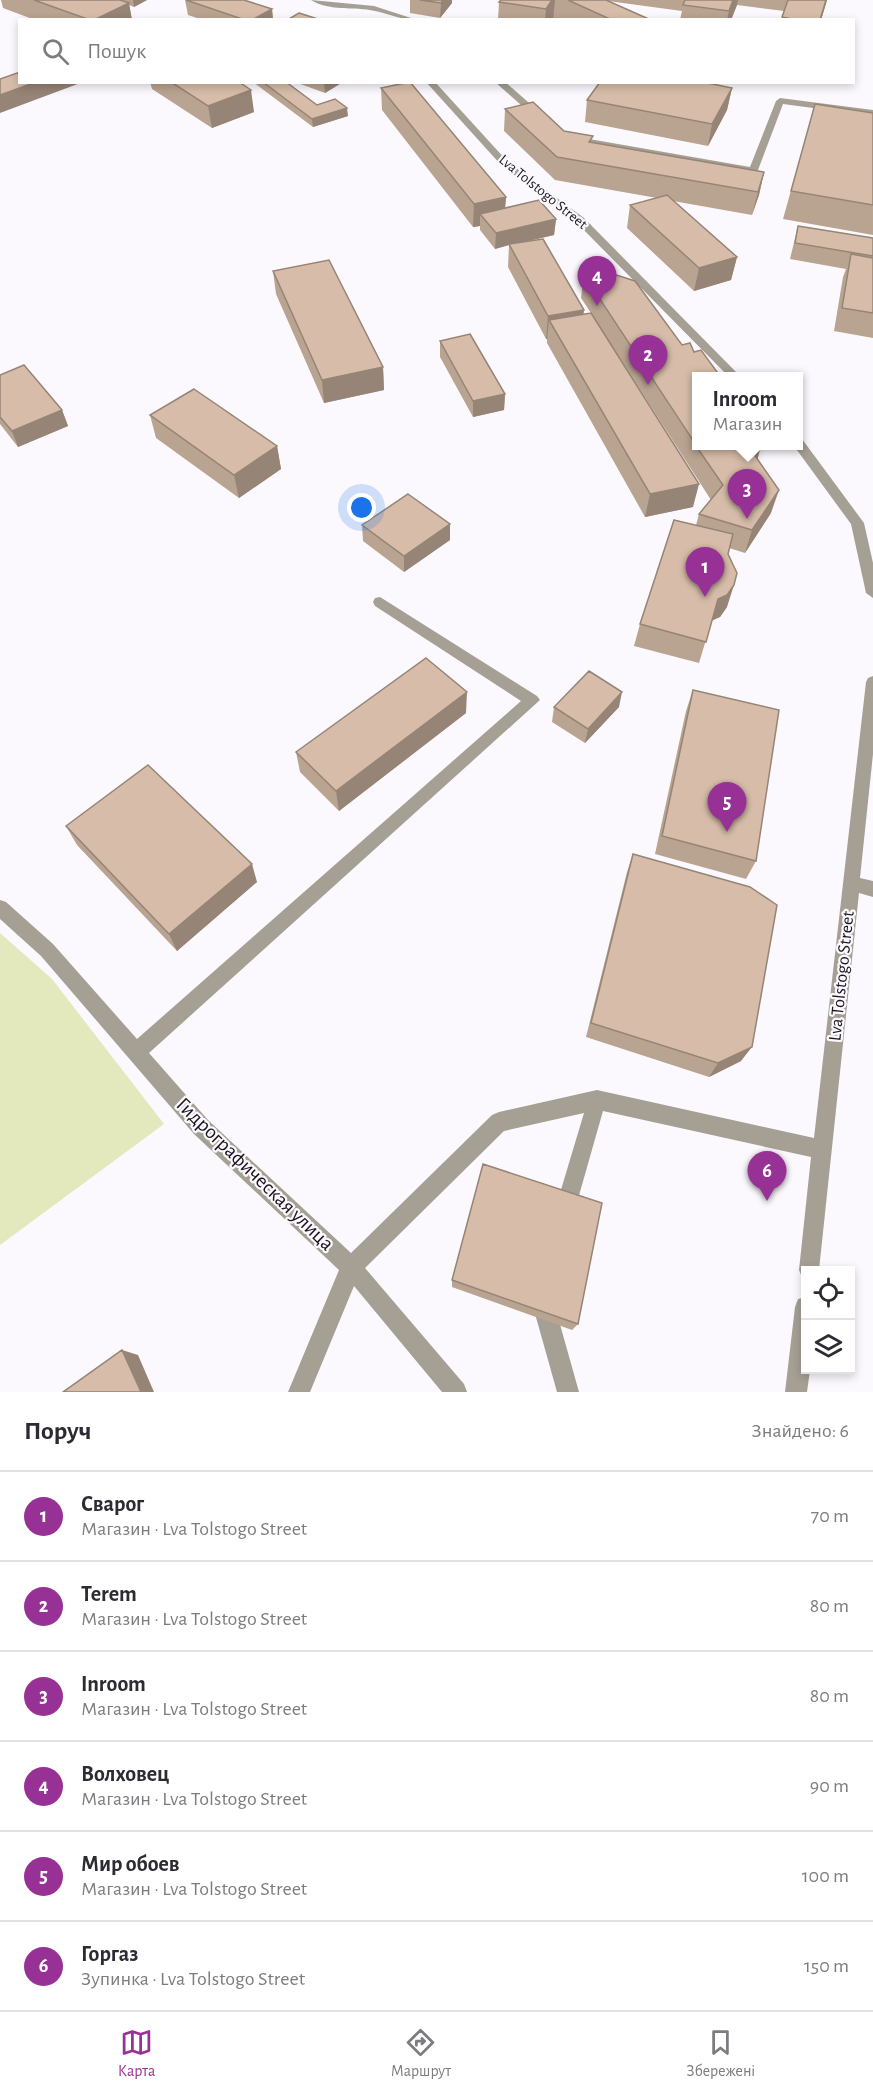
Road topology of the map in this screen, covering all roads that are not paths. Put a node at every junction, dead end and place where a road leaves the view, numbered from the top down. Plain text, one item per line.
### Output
1 (315, 0) edge
2 (376, 4) edge
3 (408, 18) edge
4 (432, 84) edge
5 (501, 84) edge
6 (873, 113) edge
7 (549, 124) edge
8 (565, 137) edge
9 (730, 372) edge
10 (803, 449) edge
11 (873, 593) edge
12 (380, 602) dead end
13 (873, 682) edge
14 (852, 884) junction
15 (873, 890) edge
16 (0, 908) edge
17 (136, 1052) junction
18 (597, 1100) junction
19 (823, 1150) junction
20 (558, 1236) edge
21 (809, 1266) edge
22 (351, 1267) junction
23 (548, 1282) edge
24 (804, 1320) edge
25 (299, 1392) edge
26 (456, 1392) edge
27 (568, 1392) edge
28 (796, 1392) edge

1 - 2 street
2 - 3 street
4 - 9 street, Lva Tolstogo Street
5 - 7 street
6 - 8 street
10 - 11 street
12 - 17 street
13 - 14 street, Lva Tolstogo Street
14 - 15 street
14 - 19 street, Lva Tolstogo Street
16 - 17 street, Гидрографическая улица
17 - 22 street, Гидрографическая улица
18 - 19 street
18 - 20 street
18 - 22 street
19 - 21 street, Lva Tolstogo Street
22 - 25 street
22 - 26 street, Гидрографическая улица
23 - 27 street
24 - 28 street

